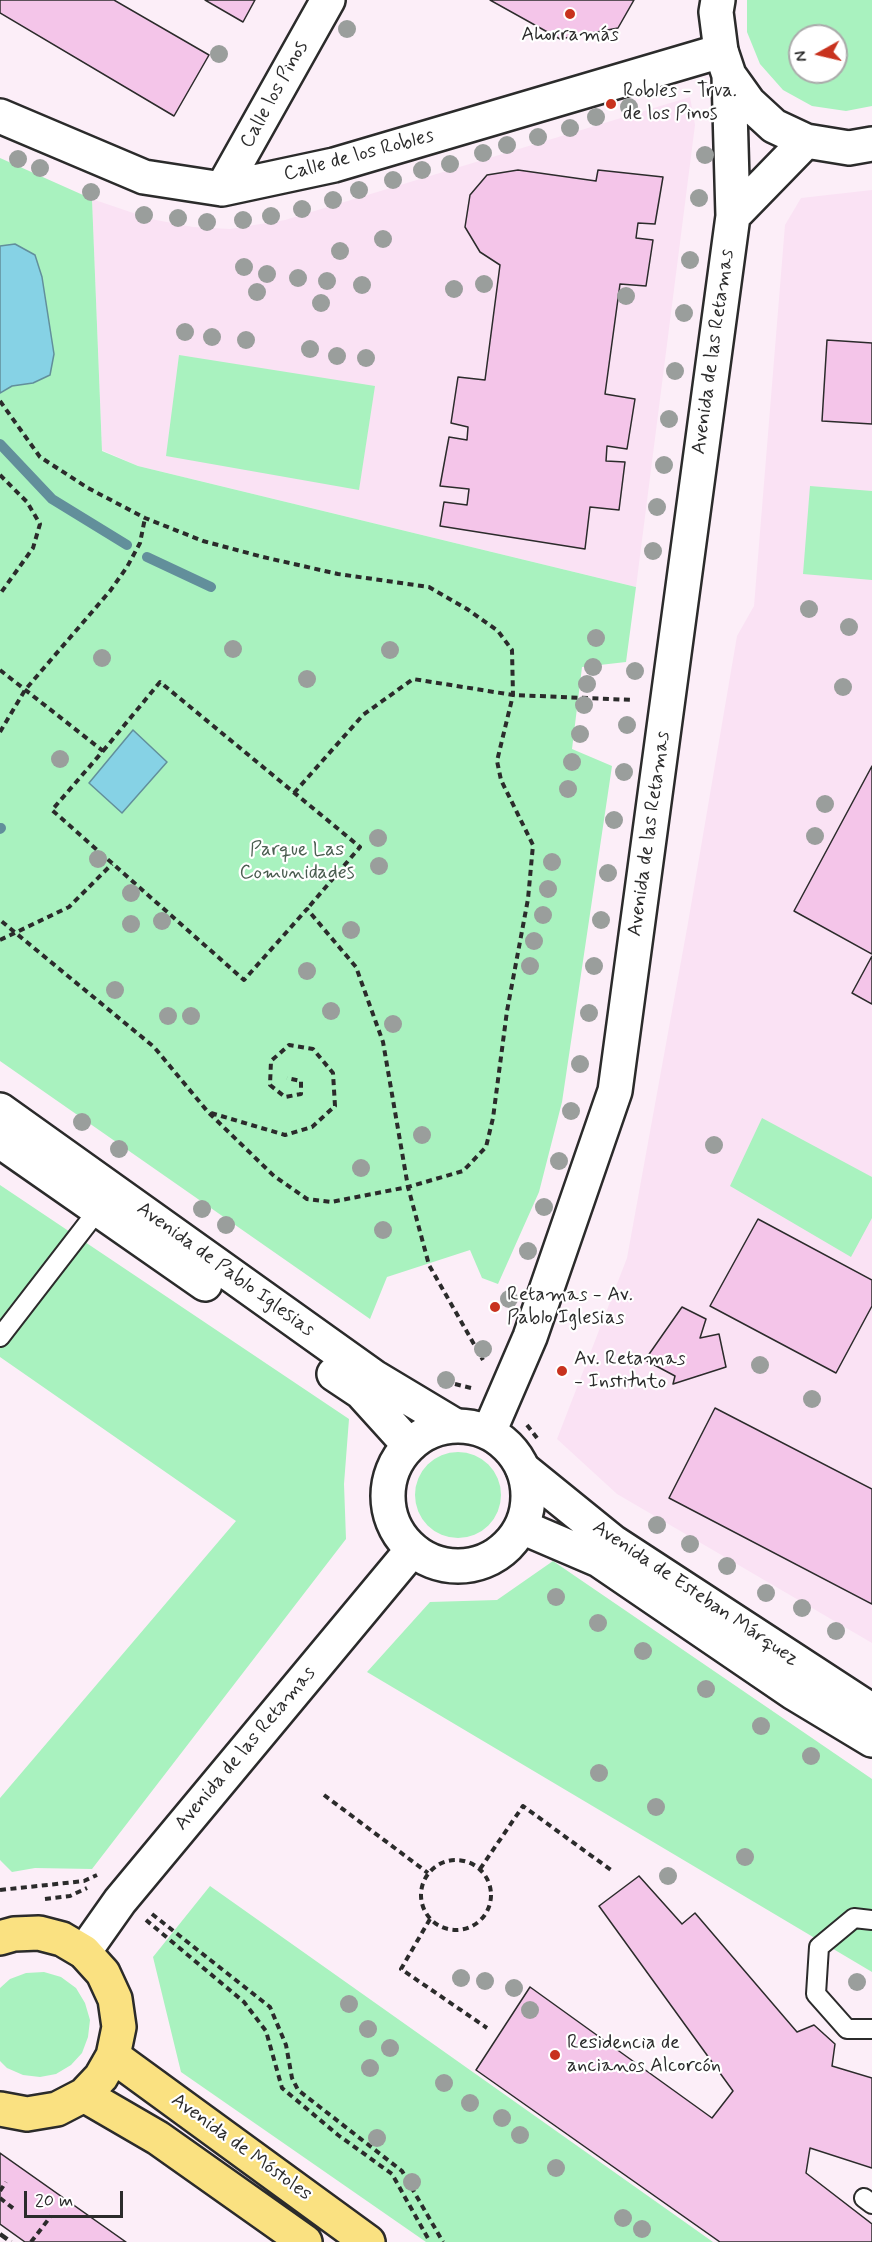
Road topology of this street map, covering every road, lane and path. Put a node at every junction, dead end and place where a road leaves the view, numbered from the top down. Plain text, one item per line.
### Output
1 (328, 0) edge
2 (718, 0) edge
3 (725, 63) junction
4 (0, 116) edge
5 (806, 141) junction
6 (872, 144) edge
7 (222, 189) junction
8 (733, 216) junction
9 (0, 401) edge
10 (0, 475) edge
11 (145, 518) junction
12 (0, 594) edge
13 (0, 670) edge
14 (25, 690) junction
15 (513, 695) junction
16 (668, 701) junction
17 (0, 732) edge
18 (103, 751) junction
19 (294, 794) junction
20 (112, 864) junction
21 (307, 909) junction
22 (0, 920) edge
23 (17, 932) junction
24 (0, 940) edge
25 (287, 1078) dead end
26 (0, 1110) edge
27 (208, 1112) junction
28 (0, 1141) edge
29 (408, 1187) junction
30 (98, 1210) junction
31 (0, 1337) edge
32 (504, 1397) junction
33 (454, 1425) junction
34 (489, 1432) junction
35 (409, 1445) junction
36 (523, 1469) junction
37 (522, 1527) junction
38 (412, 1550) junction
39 (872, 1711) edge
40 (872, 1740) edge
41 (324, 1796) dead end
42 (480, 1869) junction
43 (611, 1870) dead end
44 (428, 1873) junction
45 (0, 1890) edge
46 (124, 1897) junction
47 (35, 1900) dead end
48 (430, 1918) junction
49 (872, 1920) edge
50 (0, 1938) edge
51 (84, 1952) junction
52 (487, 2028) dead end
53 (872, 2029) edge
54 (113, 2056) junction
55 (84, 2095) junction
56 (0, 2109) edge
57 (6, 2182) dead end
58 (0, 2191) edge
59 (0, 2198) edge
60 (14, 2209) dead end
61 (51, 2216) dead end
62 (31, 2242) edge
63 (304, 2242) edge
64 (368, 2242) edge
65 (430, 2242) edge
66 (443, 2242) edge

1 - 7 street, Calle los Pinos
2 - 3 street, Avenida de las Retamas
3 - 5 street
3 - 7 street, Calle de los Robles
3 - 8 street, Avenida de las Retamas
4 - 7 street, Calle de los Robles
5 - 6 street
5 - 8 street
8 - 16 street, Avenida de las Retamas
9 - 11 path
10 - 12 path
11 - 14 path
11 - 15 path
13 - 14 path
14 - 17 path
14 - 18 path
15 - 16 path
15 - 19 path
15 - 29 path
16 - 32 street, Avenida de las Retamas
18 - 19 path
18 - 20 path
19 - 21 path
20 - 21 path
20 - 23 path
21 - 29 path
22 - 23 path
23 - 24 path
23 - 27 path
25 - 27 path
26 - 33 street, Avenida de Pablo Iglesias
27 - 29 path
28 - 30 street, Avenida de Pablo Iglesias
29 - 32 path
30 - 31 lane
30 - 35 street, Avenida de Pablo Iglesias
32 - 34 street, Avenida de las Retamas
33 - 34 street
33 - 35 street
34 - 36 street
35 - 38 street
36 - 37 street
36 - 39 street, Avenida de Esteban Márquez
37 - 38 street
37 - 40 street, Avenida de Esteban Márquez
38 - 46 street, Avenida de las Retamas
41 - 44 path
42 - 43 path
42 - 44 path
42 - 48 path
44 - 48 path
45 - 46 path
46 - 47 path
46 - 51 street, Avenida de las Retamas
46 - 65 path
46 - 66 path
48 - 52 path
49 - 53 lane
50 - 51 main road
51 - 54 main road
54 - 55 main road
54 - 64 main road, Avenida de Móstoles
55 - 56 main road
55 - 63 main road, Avenida de Móstoles
57 - 58 path
59 - 60 path
61 - 62 path

